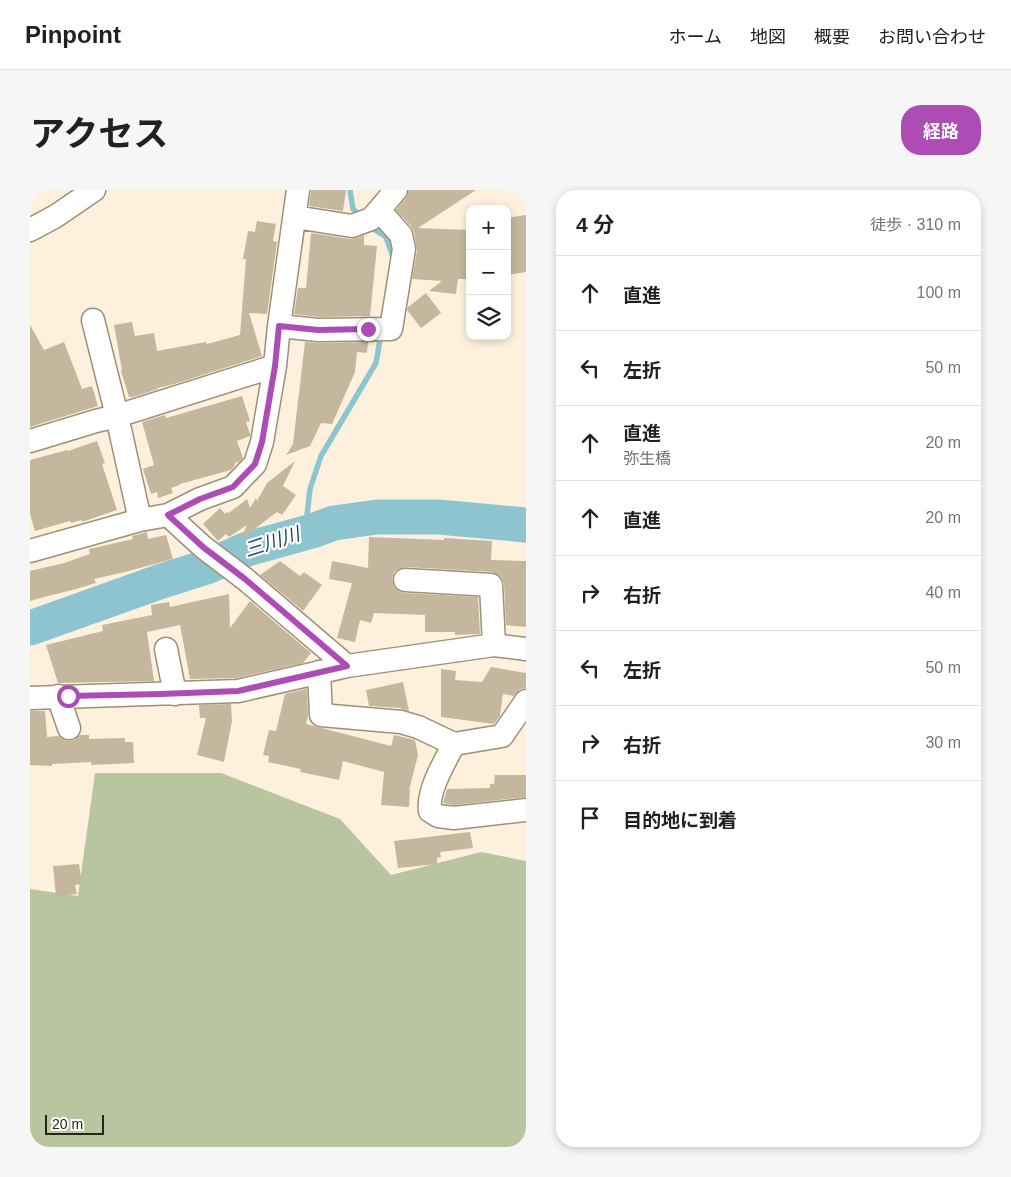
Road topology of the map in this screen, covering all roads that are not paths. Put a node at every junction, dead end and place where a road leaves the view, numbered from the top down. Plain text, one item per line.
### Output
1 (94, 190) edge
2 (298, 190) edge
3 (396, 190) edge
4 (295, 217) junction
5 (368, 218) junction
6 (30, 230) edge
7 (93, 320) dead end
8 (279, 326) junction
9 (275, 366) junction
10 (117, 416) junction
11 (30, 441) edge
12 (168, 515) junction
13 (140, 520) junction
14 (30, 551) edge
15 (405, 580) dead end
16 (494, 645) junction
17 (166, 649) dead end
18 (526, 649) edge
19 (347, 666) junction
20 (319, 672) junction
21 (175, 694) junction
22 (58, 696) junction
23 (30, 698) edge
24 (526, 701) edge
25 (68, 728) dead end
26 (454, 744) junction
27 (526, 810) edge

1 - 6 street
2 - 4 street
3 - 5 street
4 - 5 street
4 - 8 street
5 - 8 street
7 - 10 street
8 - 9 street
9 - 10 street
9 - 12 street
10 - 11 street
10 - 13 street
12 - 13 street
12 - 19 street
13 - 14 street
15 - 16 street
16 - 18 street
16 - 19 street
17 - 21 street
19 - 20 street
20 - 21 street
20 - 26 street
21 - 22 street
22 - 23 street
22 - 25 street
24 - 26 street
26 - 27 street

